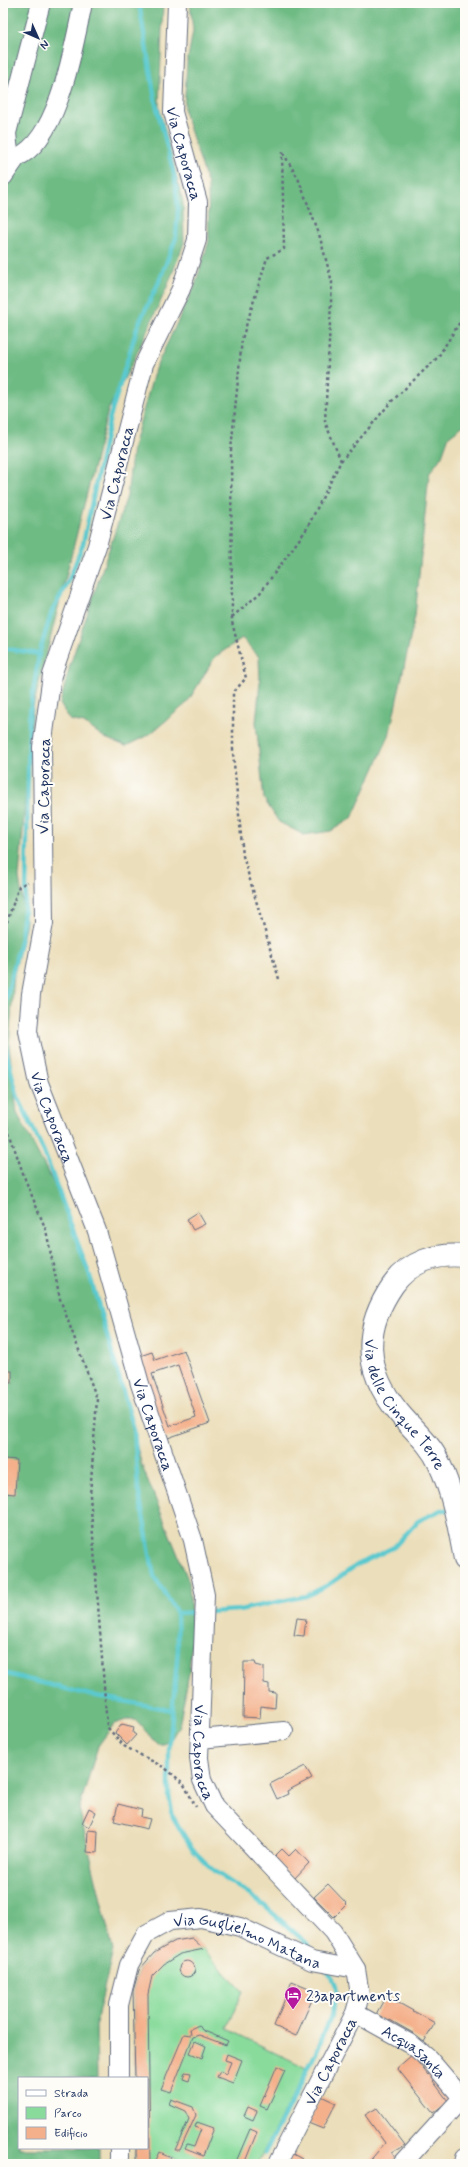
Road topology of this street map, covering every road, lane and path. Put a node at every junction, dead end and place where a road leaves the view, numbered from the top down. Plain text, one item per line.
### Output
1 (40, 3) edge
2 (83, 3) edge
3 (177, 3) edge
4 (458, 3) edge
5 (465, 9) edge
6 (16, 157) junction
7 (3, 177) edge
8 (465, 314) edge
9 (341, 461) junction
10 (232, 617) junction
11 (43, 876) junction
12 (3, 934) edge
13 (279, 979) dead end
14 (3, 1115) edge
15 (465, 1256) edge
16 (465, 1559) edge
17 (284, 1731) dead end
18 (200, 1739) junction
19 (199, 1810) dead end
20 (356, 1968) junction
21 (355, 2013) junction
22 (119, 2077) edge
23 (464, 2099) edge
24 (119, 2149) edge
25 (465, 2157) edge
26 (118, 2164) edge
27 (276, 2164) edge
28 (402, 2164) edge
29 (464, 2164) edge

1 - 6 street
2 - 6 street
3 - 11 street, Via Caporacca
4 - 5 path
6 - 7 street
8 - 9 path
9 - 10 path
9 - 10 path
10 - 13 path
11 - 12 path
11 - 18 street, Via Caporacca
14 - 19 path
15 - 16 main road, Via delle Cinque Terre
17 - 18 street
18 - 20 street, Via Caporacca
20 - 21 street, Via Caporacca
20 - 22 street, Via Guglielmo Matana
21 - 23 street, Acquasanta
21 - 27 street, Via Caporacca
23 - 28 street
24 - 26 street
25 - 29 street

